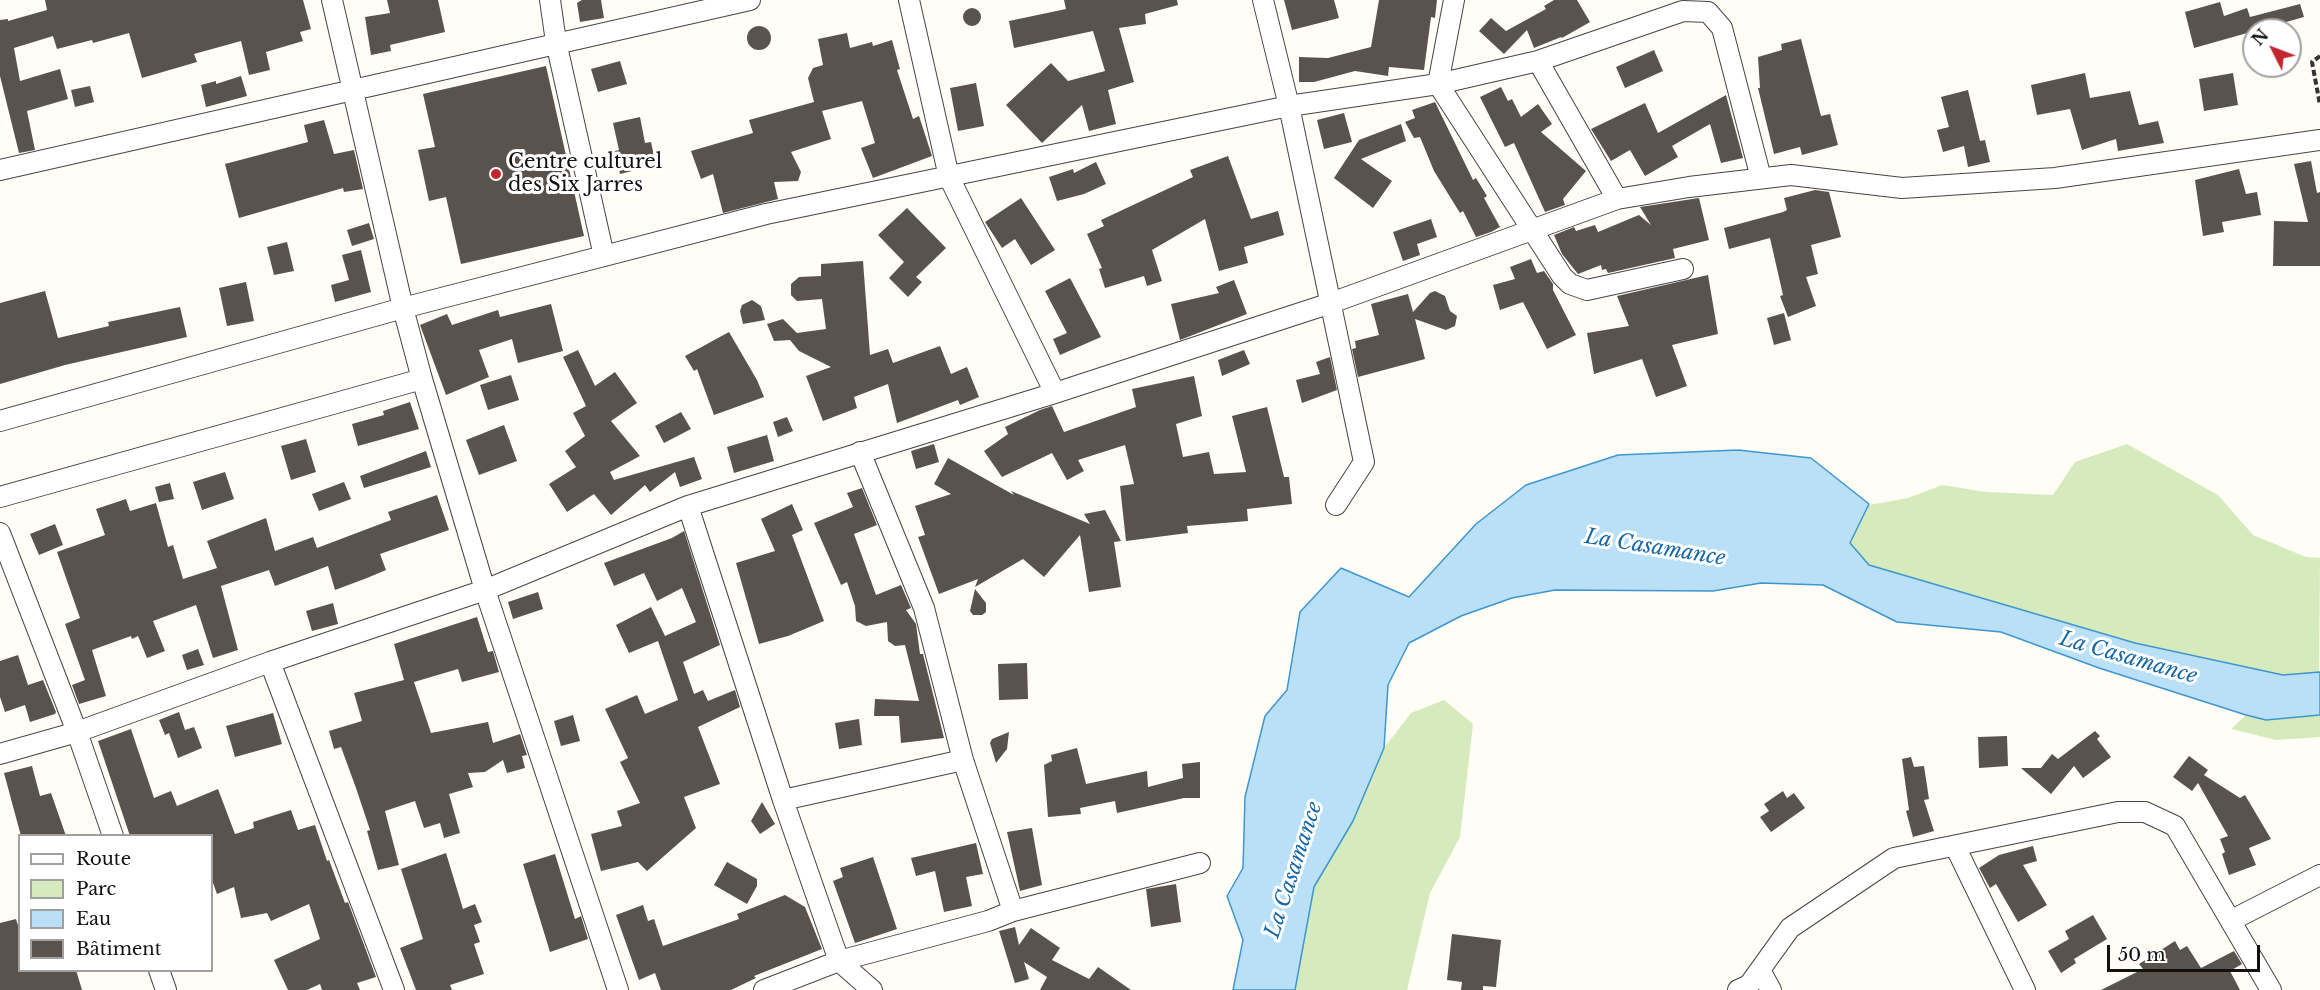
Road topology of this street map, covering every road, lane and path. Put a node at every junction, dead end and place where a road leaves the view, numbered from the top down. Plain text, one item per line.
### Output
1 (332, 0) edge
2 (550, 0) edge
3 (750, 0) edge
4 (909, 0) edge
5 (1263, 0) edge
6 (1454, 0) edge
7 (1705, 6) edge
8 (556, 42) junction
9 (2320, 56) edge
10 (1538, 61) junction
11 (1438, 84) junction
12 (352, 90) junction
13 (2320, 105) edge
14 (1289, 106) junction
15 (2320, 140) edge
16 (0, 171) edge
17 (949, 177) junction
18 (1761, 178) junction
19 (1617, 199) junction
20 (1532, 231) junction
21 (604, 256) junction
22 (1683, 269) dead end
23 (1331, 303) junction
24 (403, 309) junction
25 (422, 379) junction
26 (1055, 393) junction
27 (0, 421) edge
28 (860, 452) junction
29 (0, 497) edge
30 (1336, 505) dead end
31 (688, 506) junction
32 (0, 532) edge
33 (485, 590) junction
34 (270, 662) junction
35 (77, 732) junction
36 (0, 754) edge
37 (963, 760) junction
38 (783, 800) junction
39 (112, 834) edge
40 (1955, 846) junction
41 (1200, 863) dead end
42 (2320, 875) edge
43 (1013, 911) junction
44 (2232, 920) junction
45 (839, 961) junction
46 (1760, 970) junction
47 (160, 972) edge
48 (166, 990) edge
49 (394, 990) edge
50 (618, 990) edge
51 (764, 990) edge
52 (872, 990) edge
53 (1738, 990) edge
54 (1771, 990) edge
55 (2025, 990) edge
56 (2271, 990) edge

1 - 12 street
2 - 8 street
3 - 8 street
4 - 17 street
5 - 14 street
6 - 11 street
7 - 10 street
7 - 18 street
8 - 12 street
8 - 21 street
9 - 13 path
10 - 11 street
10 - 19 street
11 - 14 street
11 - 20 street
12 - 16 street
12 - 24 street
14 - 17 street
14 - 23 street
15 - 18 street
17 - 21 street
17 - 26 street
18 - 19 street
19 - 20 street
20 - 22 street
20 - 23 street
21 - 24 street
23 - 26 street
23 - 30 street
24 - 25 street
24 - 27 street
25 - 29 street
25 - 33 street
26 - 28 street
28 - 31 street
28 - 37 street
31 - 33 street
31 - 38 street
32 - 35 street
33 - 34 street
33 - 50 street
34 - 35 street
34 - 49 street
35 - 36 street
35 - 39 street
37 - 38 street
37 - 43 street
38 - 45 street
40 - 44 street
40 - 46 street
40 - 55 street
41 - 43 street
42 - 44 street
43 - 45 street
44 - 56 street
45 - 51 street
45 - 52 street
46 - 53 street
46 - 54 street
47 - 48 street

